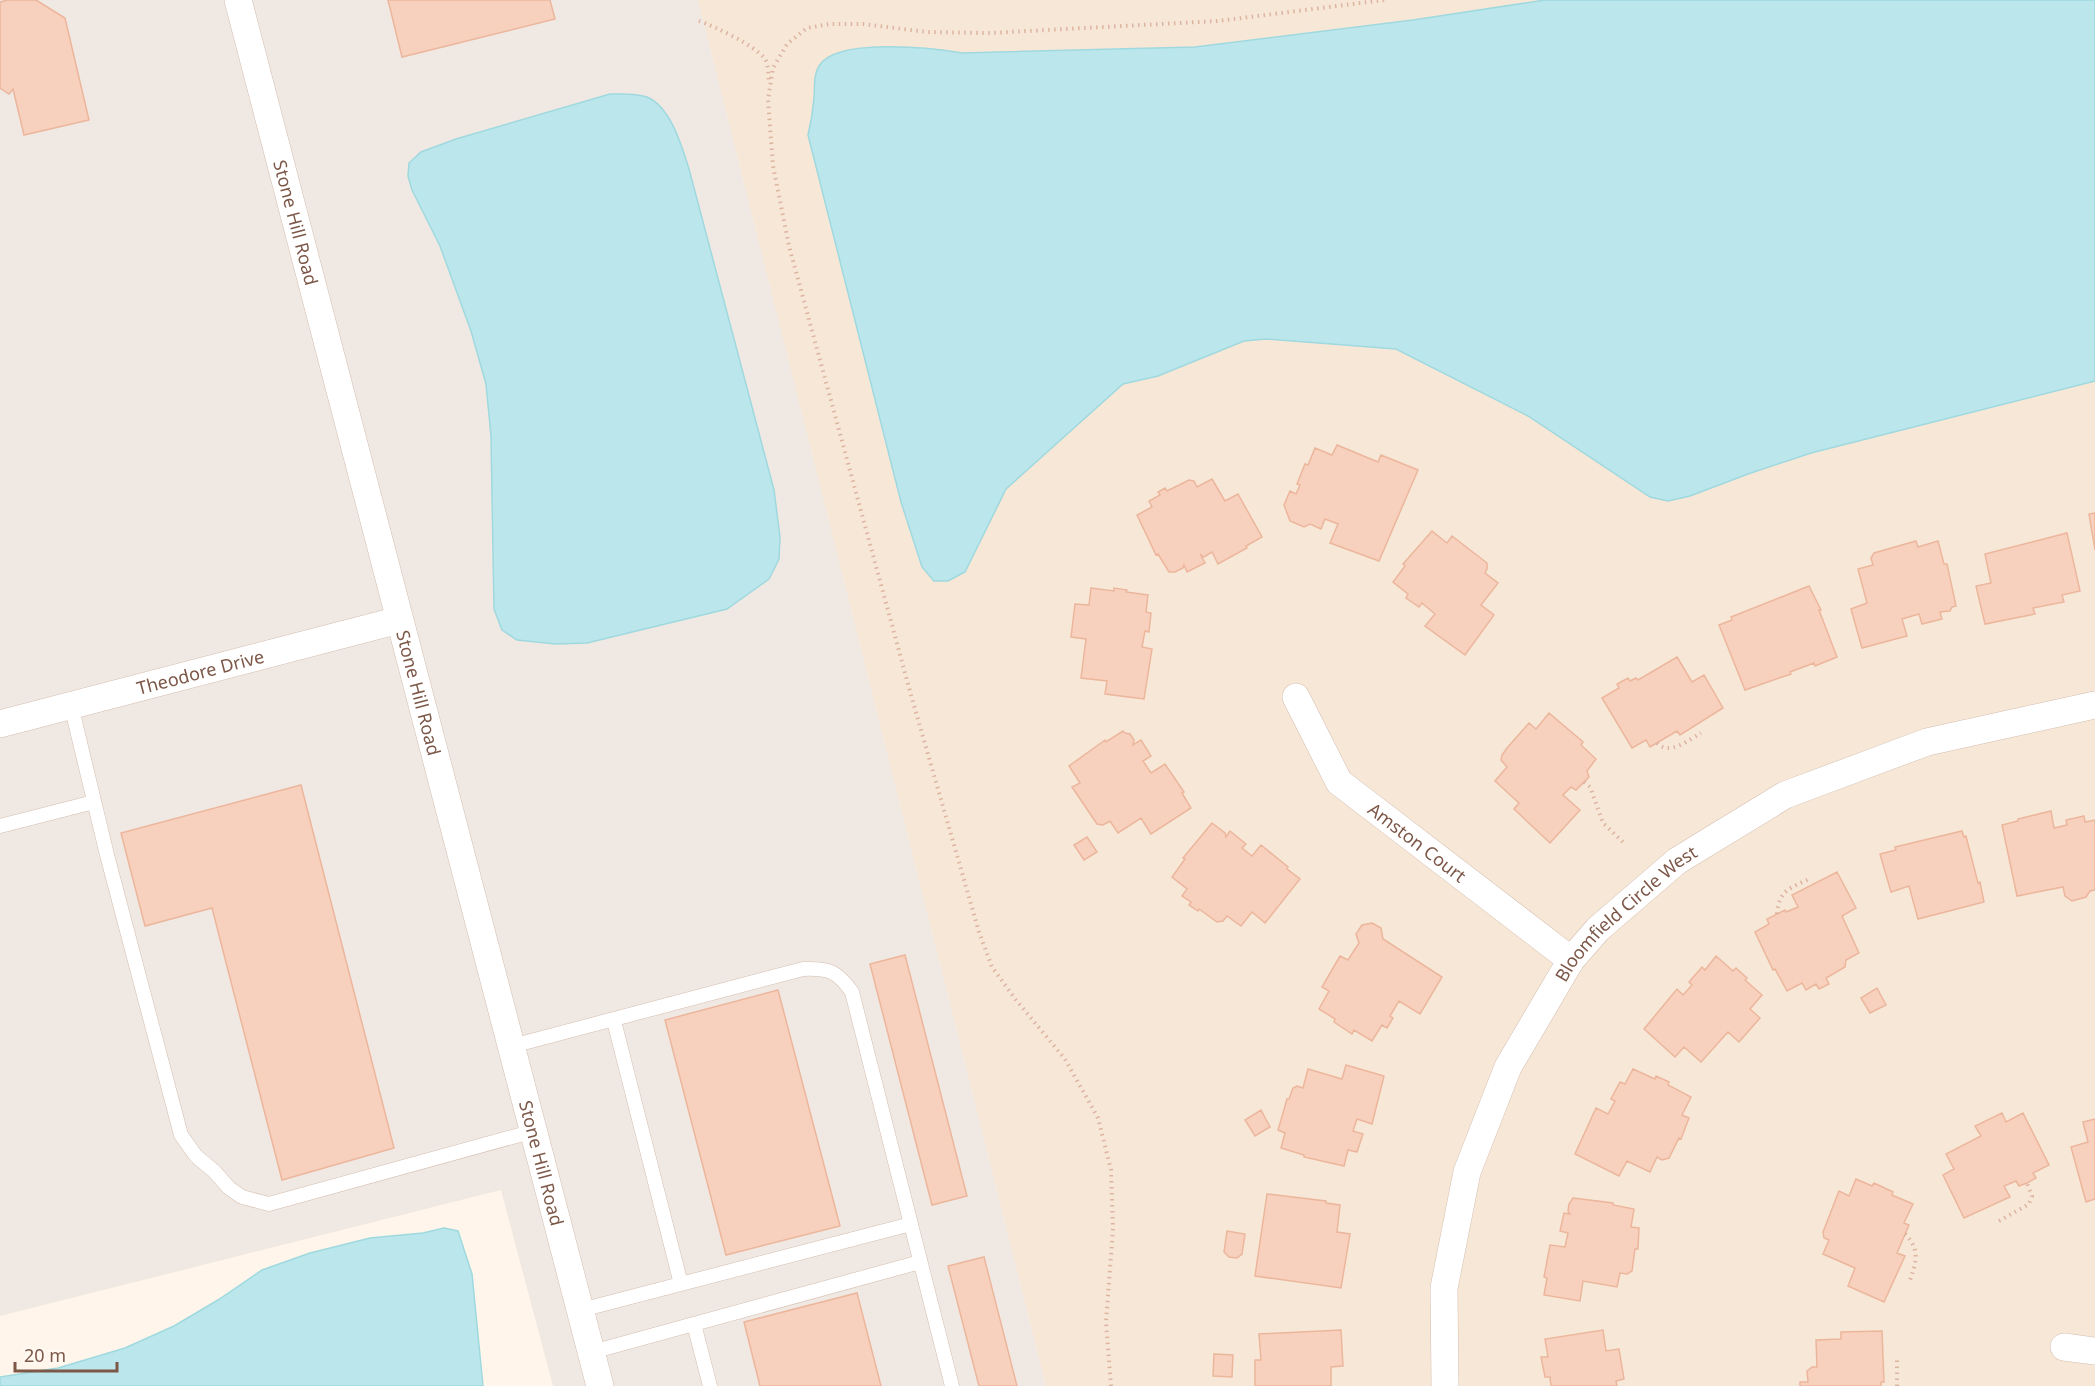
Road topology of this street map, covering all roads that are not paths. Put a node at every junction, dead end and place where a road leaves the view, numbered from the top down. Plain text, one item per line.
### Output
1 (237, 0) edge
2 (399, 620) junction
3 (1296, 697) dead end
4 (71, 705) junction
5 (2095, 705) edge
6 (0, 724) edge
7 (94, 802) junction
8 (0, 826) edge
9 (1571, 960) junction
10 (614, 1021) junction
11 (512, 1046) junction
12 (534, 1131) junction
13 (911, 1224) junction
14 (920, 1262) junction
15 (681, 1284) junction
16 (581, 1310) junction
17 (694, 1323) junction
18 (2064, 1347) dead end
19 (2095, 1351) edge
20 (592, 1352) junction
21 (600, 1386) edge
22 (710, 1386) edge
23 (952, 1386) edge
24 (1445, 1386) edge

1 - 2 street, Stone Hill Road
2 - 4 street, Theodore Drive
2 - 11 street, Stone Hill Road
3 - 9 street, Amston Court
4 - 6 street, Theodore Drive
4 - 7 lane
5 - 9 street, Bloomfield Circle West
7 - 8 lane
7 - 12 lane
9 - 24 street, Bloomfield Circle West
10 - 11 lane
10 - 13 lane
10 - 15 lane
11 - 12 street, Stone Hill Road
12 - 16 street, Stone Hill Road
13 - 14 lane
13 - 15 lane
14 - 17 lane
14 - 23 lane
15 - 16 lane
16 - 20 street, Stone Hill Road
17 - 20 lane
17 - 22 lane
18 - 19 street
20 - 21 street, Stone Hill Road

